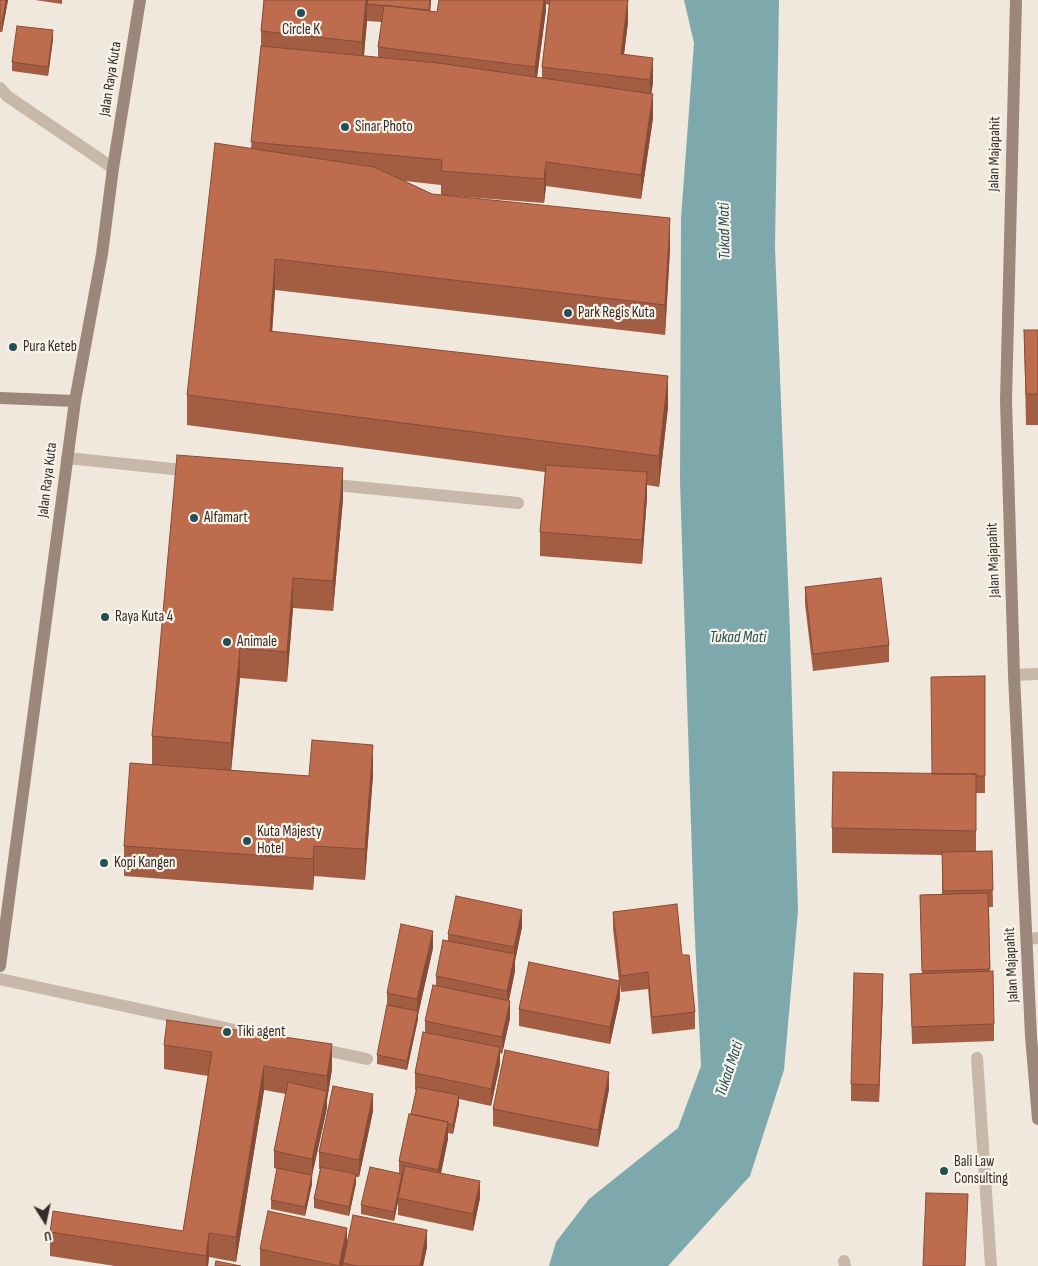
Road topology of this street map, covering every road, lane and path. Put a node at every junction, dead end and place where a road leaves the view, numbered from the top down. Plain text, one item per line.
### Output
1 (140, 0) edge
2 (1016, 0) edge
3 (0, 88) edge
4 (113, 168) junction
5 (0, 398) edge
6 (75, 401) junction
7 (67, 458) junction
8 (204, 472) edge
9 (312, 482) edge
10 (518, 503) dead end
11 (1038, 674) edge
12 (1014, 675) junction
13 (1032, 939) edge
14 (0, 966) edge
15 (0, 978) edge
16 (260, 1036) edge
17 (299, 1044) edge
18 (977, 1058) dead end
19 (366, 1059) dead end
20 (1038, 1118) edge
21 (991, 1266) edge

1 - 4 street, Jalan Raya Kuta
2 - 12 street, Jalan Majapahit
3 - 4 street
4 - 6 street, Jalan Raya Kuta
5 - 6 street
6 - 7 street, Jalan Raya Kuta
7 - 8 street
7 - 14 street, Jalan Raya Kuta
9 - 10 street
11 - 12 street
12 - 13 street, Jalan Majapahit
13 - 20 street, Jalan Majapahit
15 - 16 street
17 - 19 street
18 - 21 street

